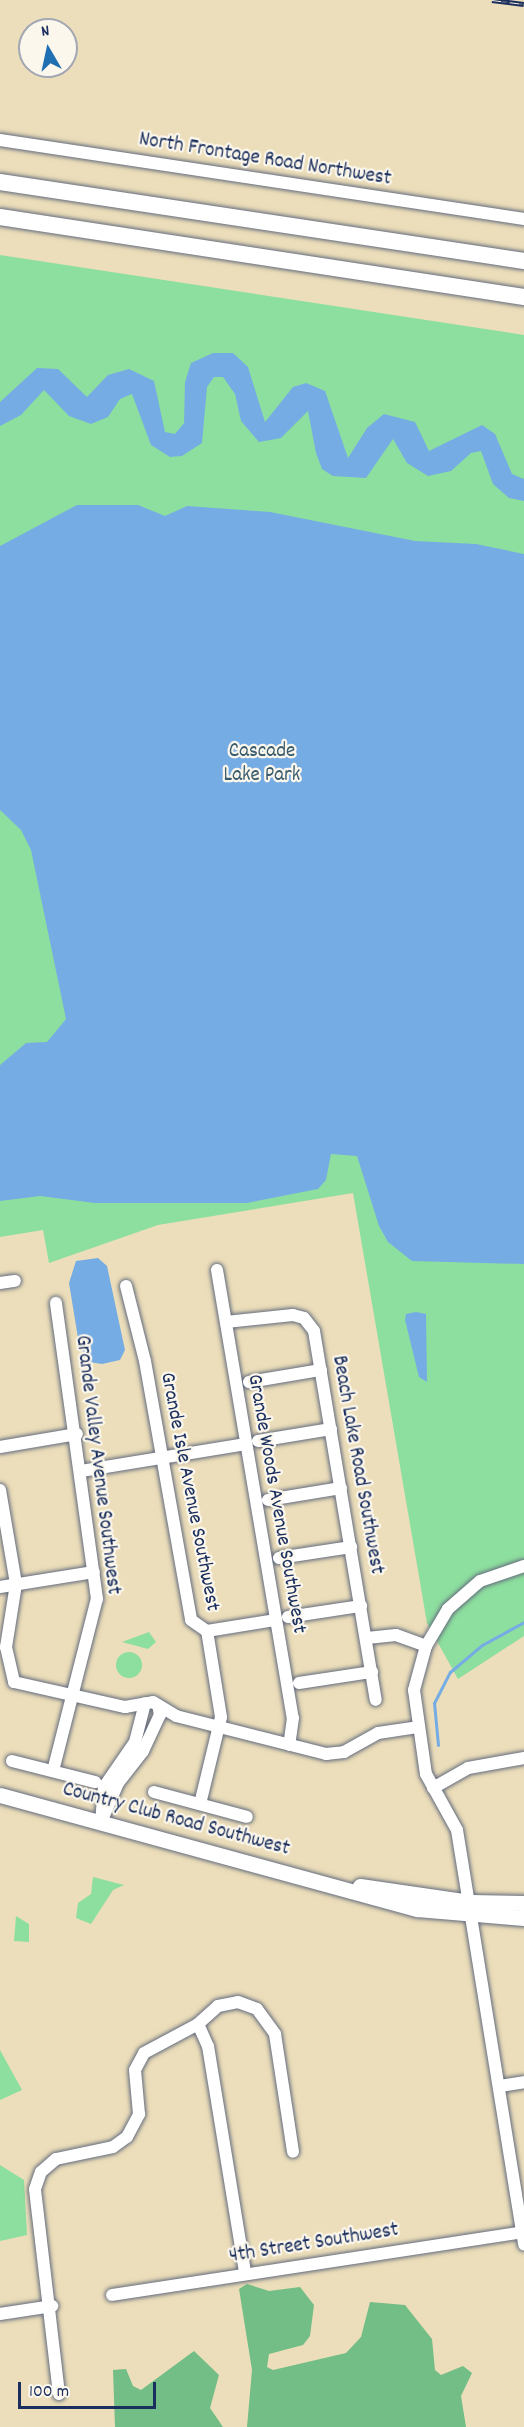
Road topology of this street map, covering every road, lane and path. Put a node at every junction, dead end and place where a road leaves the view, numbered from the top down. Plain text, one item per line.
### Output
1 (0, 140) edge
2 (0, 182) edge
3 (0, 217) edge
4 (524, 219) edge
5 (524, 261) edge
6 (524, 297) edge
7 (217, 1270) dead end
8 (15, 1281) dead end
9 (0, 1283) edge
10 (126, 1286) dead end
11 (56, 1303) dead end
12 (226, 1322) junction
13 (321, 1370) junction
14 (249, 1382) dead end
15 (331, 1430) junction
16 (77, 1434) junction
17 (252, 1442) junction
18 (0, 1446) edge
19 (162, 1458) junction
20 (81, 1471) junction
21 (341, 1488) junction
22 (0, 1490) edge
23 (268, 1500) dead end
24 (3, 1526) edge
25 (351, 1547) junction
26 (279, 1558) dead end
27 (524, 1566) edge
28 (94, 1572) junction
29 (16, 1584) junction
30 (0, 1587) edge
31 (361, 1606) junction
32 (282, 1618) junction
33 (207, 1631) junction
34 (366, 1638) junction
35 (426, 1646) junction
36 (372, 1672) junction
37 (299, 1683) dead end
38 (73, 1694) junction
39 (376, 1700) dead end
40 (152, 1704) junction
41 (125, 1707) junction
42 (140, 1716) junction
43 (176, 1716) junction
44 (158, 1719) junction
45 (220, 1727) junction
46 (418, 1727) junction
47 (289, 1745) junction
48 (524, 1758) edge
49 (12, 1761) dead end
50 (127, 1763) junction
51 (53, 1771) junction
52 (95, 1782) dead end
53 (433, 1788) junction
54 (154, 1792) dead end
55 (0, 1795) edge
56 (200, 1804) junction
57 (247, 1816) dead end
58 (101, 1821) junction
59 (342, 1885) junction
60 (470, 1902) junction
61 (524, 1903) edge
62 (473, 1917) junction
63 (524, 1918) edge
64 (198, 2024) junction
65 (524, 2082) edge
66 (500, 2086) junction
67 (293, 2152) dead end
68 (522, 2232) junction
69 (524, 2246) edge
70 (245, 2273) junction
71 (112, 2295) dead end
72 (52, 2306) junction
73 (0, 2314) edge
74 (59, 2394) dead end

1 - 4 street, North Frontage Road Northwest
2 - 5 highway
3 - 6 highway
7 - 12 street, Grande Woods Avenue Southwest
8 - 9 street
10 - 19 street, Grande Isle Avenue Southwest
11 - 16 street, Grande Valley Avenue Southwest
12 - 13 street, Beach Lake Road Southwest
12 - 17 street, Grande Woods Avenue Southwest
13 - 14 street
13 - 15 street, Beach Lake Road Southwest
15 - 17 street
15 - 21 street, Beach Lake Road Southwest
16 - 18 street
16 - 20 street, Grande Valley Avenue Southwest
17 - 19 street
17 - 32 street, Grande Woods Avenue Southwest
19 - 20 street
19 - 33 street, Grande Isle Avenue Southwest
20 - 28 street, Grande Valley Avenue Southwest
21 - 23 street
21 - 25 street, Beach Lake Road Southwest
22 - 24 street
24 - 29 street
25 - 26 street
25 - 31 street, Beach Lake Road Southwest
27 - 35 street
28 - 29 street
28 - 38 street, Grande Valley Avenue Southwest
29 - 30 street
29 - 38 street
31 - 32 street
31 - 34 street, Beach Lake Road Southwest
32 - 33 street
32 - 47 street, Grande Woods Avenue Southwest
33 - 45 street, Grande Isle Avenue Southwest
34 - 35 street
34 - 36 street, Beach Lake Road Southwest
35 - 46 street
36 - 37 street
36 - 39 street, Beach Lake Road Southwest
38 - 41 street
38 - 51 street, Grande Valley Avenue Southwest
40 - 41 street
40 - 42 street
40 - 43 street
40 - 44 street
41 - 42 street
42 - 44 street
42 - 50 street
43 - 44 street
43 - 45 street
44 - 50 street
45 - 47 street
45 - 56 street, Grande Isle Avenue Southwest
46 - 47 street
46 - 53 street
48 - 53 street
49 - 51 street
50 - 58 street
51 - 52 street
53 - 60 street
54 - 56 street
55 - 58 main road, Country Club Road Southwest
56 - 57 street
58 - 59 main road, Country Club Road Southwest
59 - 60 main road
59 - 62 main road
60 - 61 main road
60 - 62 street
62 - 63 main road
62 - 66 street
64 - 67 street
64 - 70 street
64 - 72 street
65 - 66 street
66 - 68 street
68 - 69 street
68 - 70 street, 4th Street Southwest
70 - 71 street, 4th Street Southwest
72 - 73 street
72 - 74 street

